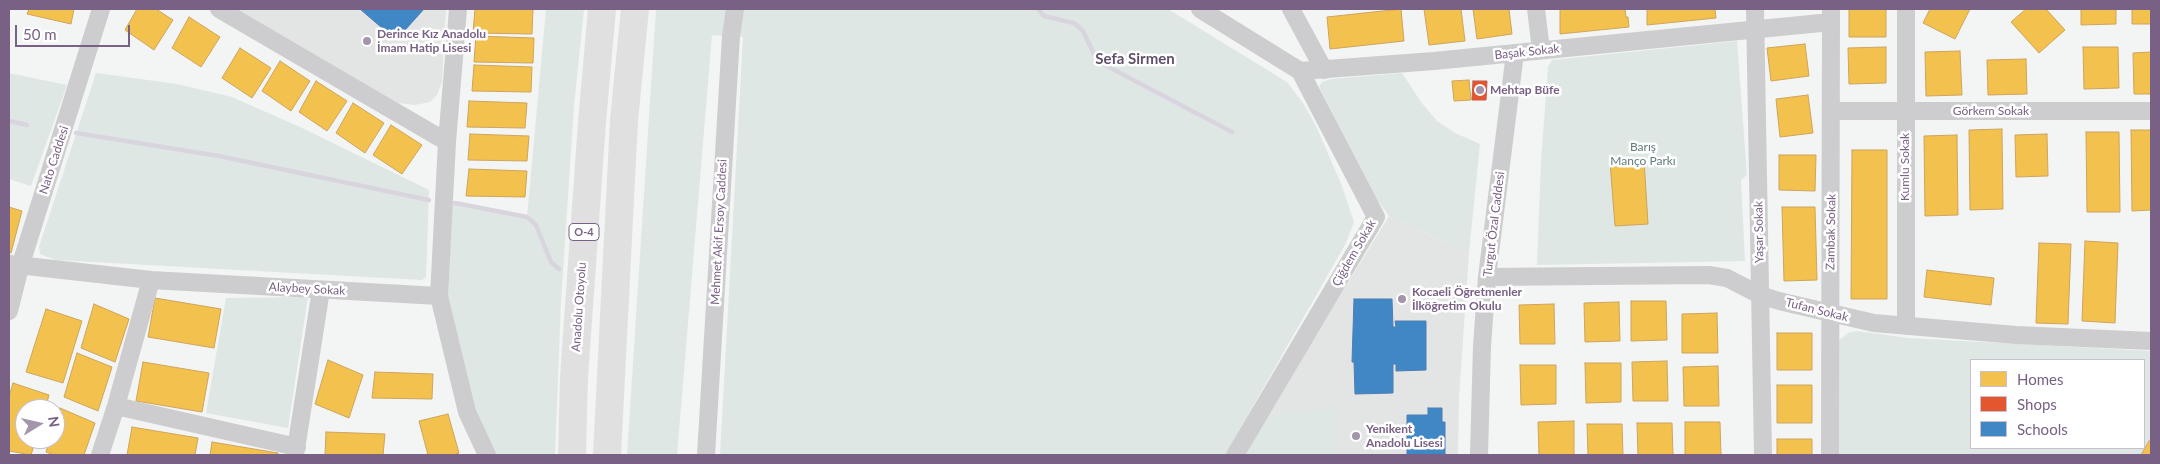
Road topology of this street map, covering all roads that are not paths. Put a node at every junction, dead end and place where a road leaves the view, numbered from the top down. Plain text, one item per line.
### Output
1 (101, 9) edge
2 (219, 9) edge
3 (458, 9) edge
4 (602, 9) edge
5 (634, 9) edge
6 (735, 9) edge
7 (1200, 9) edge
8 (1292, 9) edge
9 (1536, 9) edge
10 (1755, 9) edge
11 (1906, 9) edge
12 (1831, 15) edge
13 (1754, 28) junction
14 (1541, 50) junction
15 (1515, 53) junction
16 (1324, 70) junction
17 (1300, 71) junction
18 (1832, 111) junction
19 (1905, 111) junction
20 (2151, 111) edge
21 (447, 142) junction
22 (14, 266) edge
23 (1487, 277) junction
24 (152, 280) junction
25 (321, 290) junction
26 (1760, 295) junction
27 (439, 296) junction
28 (9, 311) edge
29 (1830, 313) junction
30 (1906, 326) junction
31 (2151, 341) edge
32 (116, 406) junction
33 (296, 451) edge
34 (100, 455) edge
35 (487, 455) edge
36 (572, 455) edge
37 (607, 455) edge
38 (706, 455) edge
39 (1234, 455) edge
40 (1479, 455) edge
41 (1764, 455) edge
42 (1830, 455) edge

1 - 22 street, Nato Caddesi
2 - 21 street
3 - 21 street
4 - 36 highway, Anadolu Otoyolu / O-4
5 - 37 highway, O-4
6 - 38 street, Mehmet Akif Ersoy Caddesi
7 - 17 street
8 - 16 street
9 - 14 street
10 - 13 street, Yaşar Sokak
11 - 19 street, Kumlu Sokak
12 - 13 street, Başak Sokak
12 - 18 street, Zambak Sokak
13 - 14 street, Başak Sokak
13 - 26 street, Yaşar Sokak
14 - 15 street, Başak Sokak
15 - 16 street, Başak Sokak
15 - 23 street, Turgut Özal Caddesi
16 - 17 street, Başak Sokak
17 - 39 street, Çiğdem Sokak
18 - 19 street, Görkem Sokak
18 - 29 street, Zambak Sokak
19 - 20 street, Görkem Sokak
19 - 30 street, Kumlu Sokak
21 - 27 street
22 - 24 street, Alaybey Sokak
22 - 28 street, Nato Caddesi
23 - 26 street, Tufan Sokak
23 - 40 street, Turgut Özal Caddesi
24 - 25 street, Alaybey Sokak
24 - 32 street
25 - 27 street, Alaybey Sokak
25 - 33 street
26 - 29 street, Tufan Sokak
26 - 41 street, Yaşar Sokak
27 - 35 street
29 - 30 street, Tufan Sokak
29 - 42 street, Zambak Sokak
30 - 31 street, Tufan Sokak
32 - 33 street
32 - 34 street

